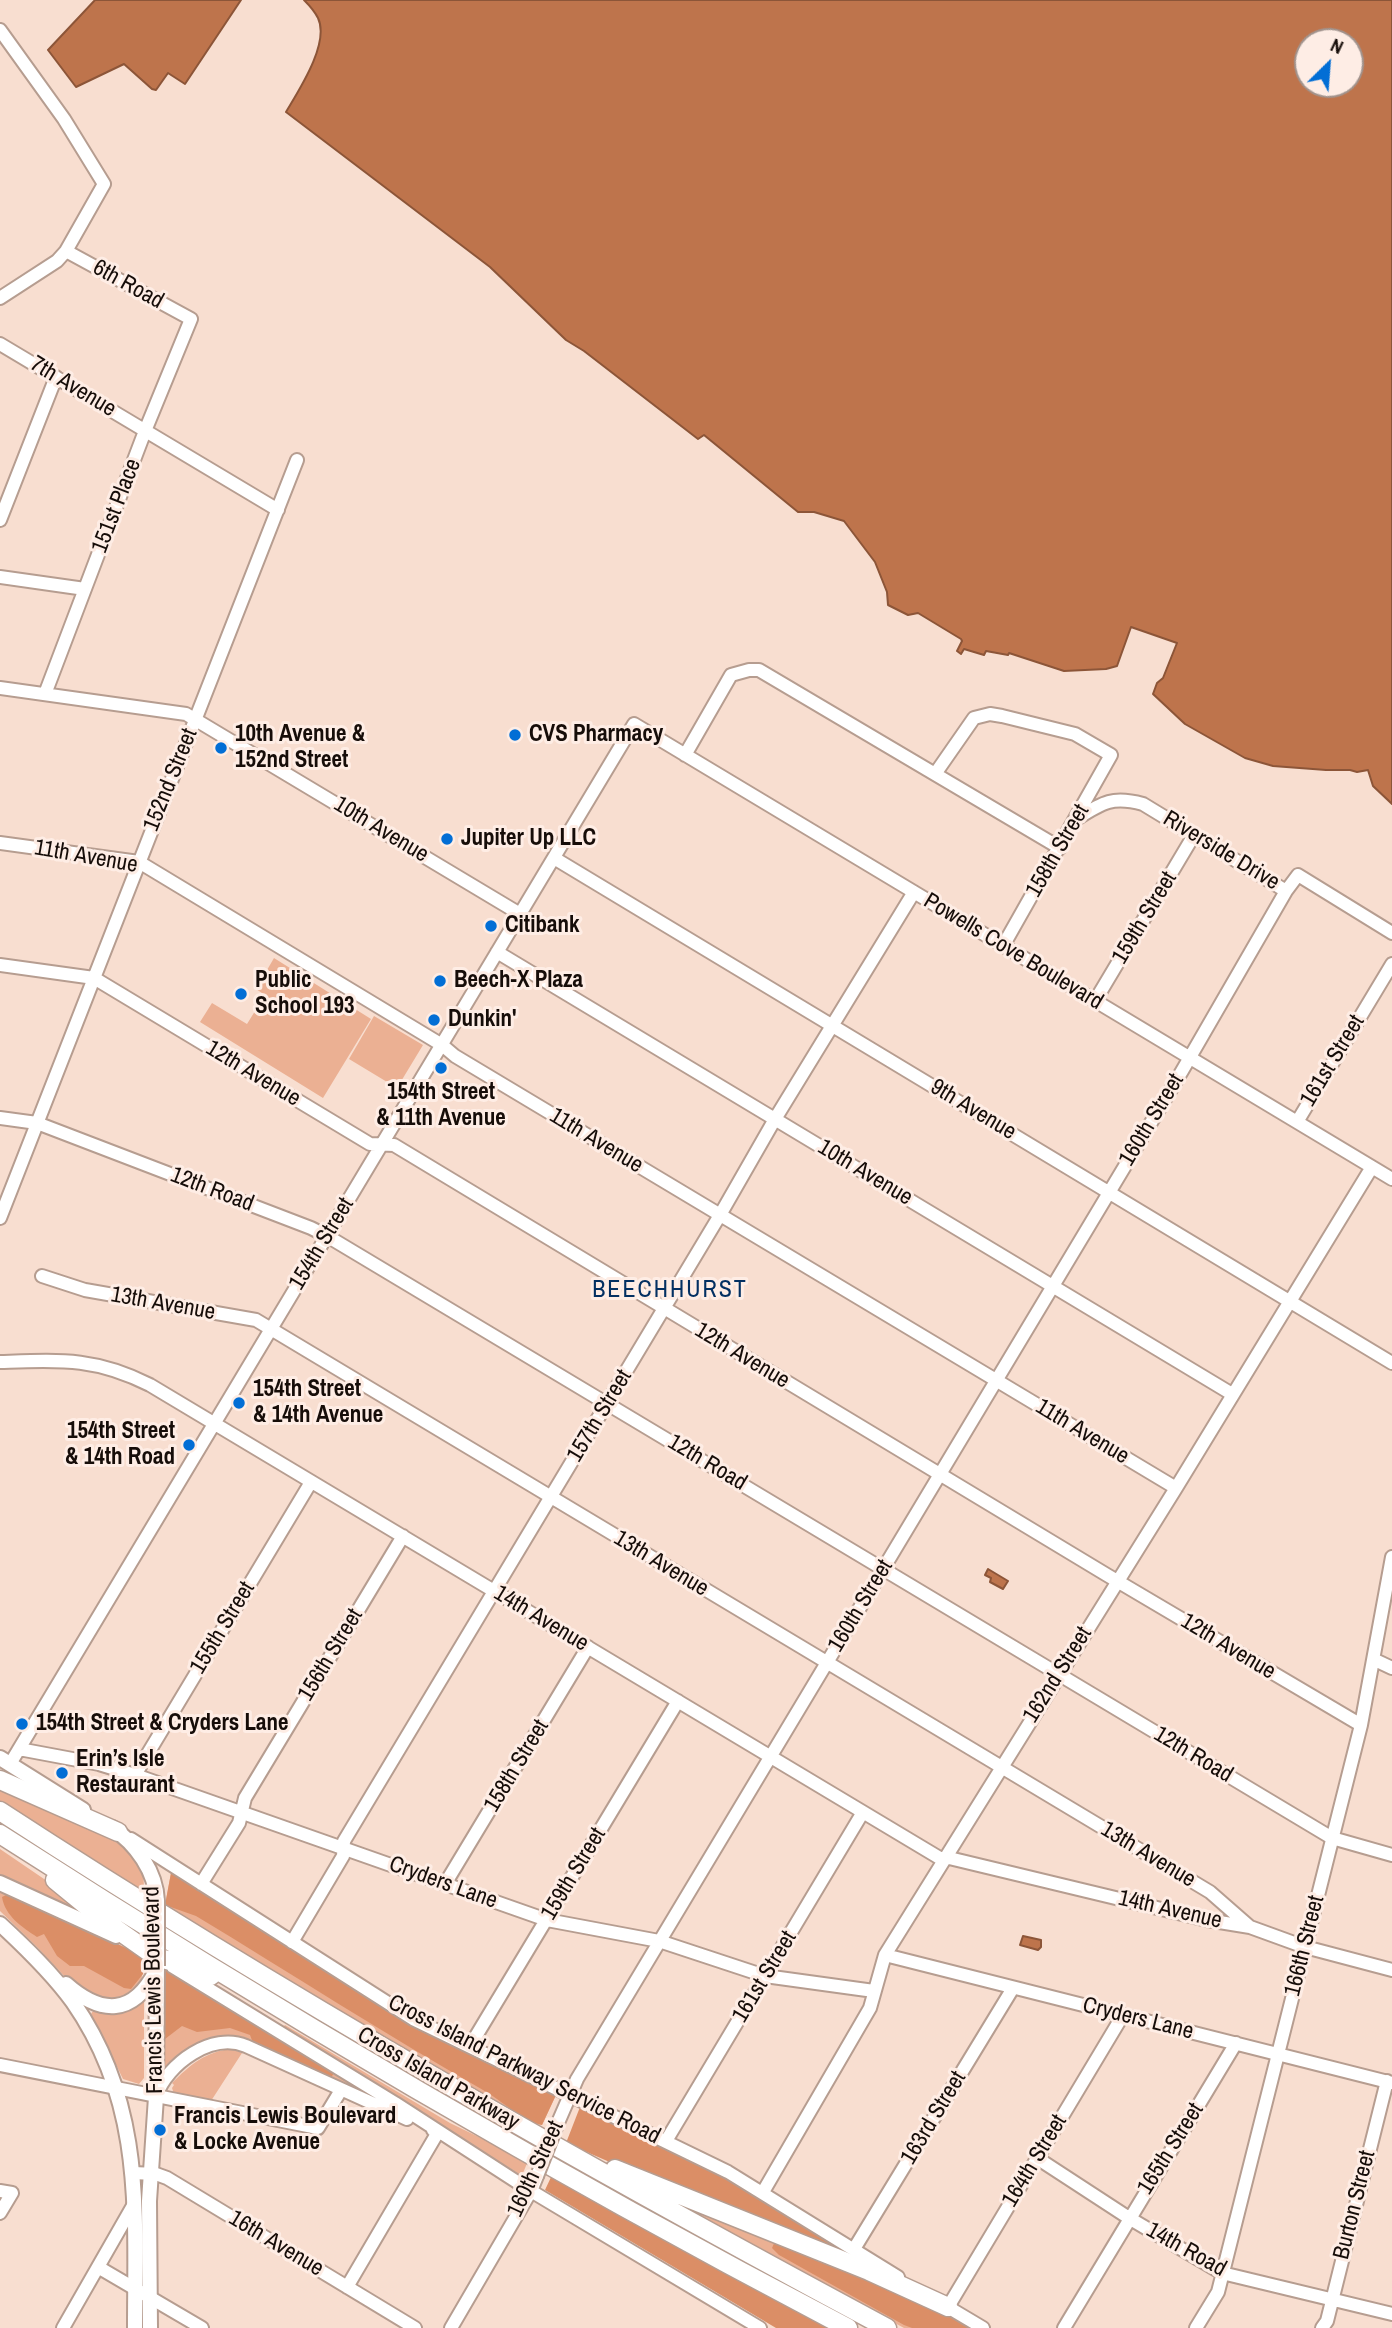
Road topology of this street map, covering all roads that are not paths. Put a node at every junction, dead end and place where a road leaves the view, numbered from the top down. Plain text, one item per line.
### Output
1 (0, 30) edge
2 (17, 51) junction
3 (0, 52) edge
4 (66, 251) junction
5 (0, 298) edge
6 (191, 319) joint
7 (0, 344) edge
8 (56, 377) junction
9 (145, 431) junction
10 (297, 460) dead end
11 (278, 510) junction
12 (0, 520) edge
13 (0, 577) edge
14 (85, 589) junction
15 (0, 688) edge
16 (45, 694) junction
17 (196, 719) junction
18 (634, 724) joint
19 (685, 755) junction
20 (935, 774) junction
21 (1075, 821) junction
22 (1194, 835) junction
23 (0, 843) edge
24 (1060, 848) junction
25 (554, 858) junction
26 (139, 862) junction
27 (1286, 891) junction
28 (914, 892) junction
29 (520, 914) junction
30 (1392, 933) edge
31 (1003, 946) junction
32 (497, 952) junction
33 (1392, 964) edge
34 (0, 965) edge
35 (94, 978) junction
36 (1095, 1001) junction
37 (834, 1026) junction
38 (442, 1045) junction
39 (1189, 1058) junction
40 (0, 1118) edge
41 (775, 1119) junction
42 (1297, 1122) junction
43 (37, 1123) junction
44 (382, 1145) junction
45 (1372, 1167) junction
46 (1392, 1179) edge
47 (1110, 1191) junction
48 (720, 1215) junction
49 (0, 1218) edge
50 (327, 1236) junction
51 (42, 1276) dead end
52 (1053, 1286) junction
53 (1289, 1301) junction
54 (664, 1309) junction
55 (271, 1329) junction
56 (0, 1362) edge
57 (1392, 1363) edge
58 (996, 1380) junction
59 (1232, 1394) junction
60 (607, 1404) junction
61 (215, 1424) junction
62 (939, 1475) junction
63 (311, 1482) junction
64 (1176, 1488) junction
65 (551, 1497) junction
66 (402, 1536) junction
67 (1392, 1557) edge
68 (883, 1569) junction
69 (1116, 1581) junction
70 (495, 1591) junction
71 (588, 1647) junction
72 (1375, 1660) junction
73 (826, 1663) junction
74 (1392, 1668) edge
75 (1059, 1674) junction
76 (678, 1701) junction
77 (1361, 1725) junction
78 (19, 1749) junction
79 (770, 1756) junction
80 (5, 1761) edge
81 (1001, 1768) junction
82 (135, 1775) junction
83 (0, 1780) edge
84 (0, 1811) edge
85 (863, 1812) junction
86 (240, 1813) junction
87 (118, 1832) junction
88 (0, 1835) edge
89 (1332, 1838) junction
90 (344, 1847) junction
91 (1392, 1855) edge
92 (944, 1859) junction
93 (0, 1883) edge
94 (201, 1884) junction
95 (445, 1884) junction
96 (547, 1920) junction
97 (0, 1924) edge
98 (1250, 1927) junction
99 (659, 1941) junction
100 (292, 1942) junction
101 (21, 1943) junction
102 (1305, 1947) junction
103 (885, 1955) junction
104 (157, 1962) junction
105 (1392, 1970) edge
106 (765, 1976) junction
107 (1013, 1988) junction
108 (874, 1991) junction
109 (1124, 2015) junction
110 (1236, 2043) junction
111 (470, 2046) junction
112 (1278, 2054) junction
113 (0, 2065) edge
114 (376, 2065) junction
115 (1389, 2082) edge
116 (116, 2088) junction
117 (341, 2090) junction
118 (570, 2094) junction
119 (156, 2097) junction
120 (438, 2132) junction
121 (532, 2134) junction
122 (666, 2141) junction
123 (1037, 2158) junction
124 (133, 2173) junction
125 (150, 2174) junction
126 (531, 2191) junction
127 (6, 2192) edge
128 (763, 2192) junction
129 (134, 2204) junction
130 (0, 2213) edge
131 (1129, 2218) junction
132 (854, 2249) junction
133 (98, 2267) junction
134 (1222, 2273) junction
135 (347, 2287) junction
136 (135, 2288) junction
137 (150, 2297) junction
138 (1331, 2298) junction
139 (948, 2307) junction
140 (1392, 2314) edge
141 (63, 2328) edge
142 (135, 2328) edge
143 (150, 2328) edge
144 (202, 2328) edge
145 (415, 2328) edge
146 (451, 2328) edge
147 (760, 2328) edge
148 (848, 2328) edge
149 (887, 2328) edge
150 (983, 2328) edge
151 (1064, 2328) edge
152 (1196, 2328) edge
153 (1322, 2328) edge

1 - 2 street
2 - 3 street
2 - 4 street
4 - 5 street
4 - 6 street, 6th Road
6 - 9 street, 151st Place
7 - 8 street, 7th Avenue
8 - 9 street, 7th Avenue
8 - 12 street
9 - 11 street
9 - 14 street, 151st Place
10 - 11 street, 152nd Street
11 - 17 street, 152nd Street
13 - 14 street
14 - 16 street, 151st Place
15 - 16 street, 10th Avenue
16 - 17 street, 10th Avenue
17 - 26 street, 152nd Street
17 - 29 street, 10th Avenue
18 - 19 street, Powells Cove Boulevard
18 - 25 street, 154th Street
19 - 20 street
19 - 28 street, Powells Cove Boulevard
20 - 21 street, 158th Street
20 - 24 street
21 - 22 street, Riverside Drive
21 - 24 street, 158th Street
22 - 27 street, Riverside Drive
22 - 36 street, 159th Street
23 - 26 street, 11th Avenue
24 - 31 street, 158th Street
25 - 29 street, 154th Street
25 - 37 street, 9th Avenue
26 - 35 street, 152nd Street
26 - 38 street, 11th Avenue
27 - 30 street, Riverside Drive
27 - 39 street, 160th Street
28 - 31 street, Powells Cove Boulevard
28 - 37 street, 157th Street
29 - 32 street, 154th Street
31 - 36 street, Powells Cove Boulevard
32 - 38 street, 154th Street
32 - 41 street, 10th Avenue
33 - 42 street, 161st Street
34 - 35 street, 12th Avenue
35 - 43 street, 152nd Street
35 - 44 street, 12th Avenue
36 - 39 street, Powells Cove Boulevard
37 - 41 street, 157th Street
37 - 47 street, 9th Avenue
38 - 44 street, 154th Street
38 - 48 street, 11th Avenue
39 - 42 street, Powells Cove Boulevard
39 - 47 street, 160th Street
40 - 43 street, 12th Road
41 - 48 street, 157th Street
41 - 52 street, 10th Avenue
42 - 45 street, Powells Cove Boulevard
43 - 49 street, 152nd Street
43 - 50 street, 12th Road
44 - 50 street, 154th Street
44 - 54 street, 12th Avenue
45 - 46 street, Powells Cove Boulevard
45 - 53 street, 162nd Street
47 - 52 street, 160th Street
47 - 53 street, 9th Avenue
48 - 54 street, 157th Street
48 - 58 street, 11th Avenue
50 - 55 street, 154th Street
50 - 60 street, 12th Road
51 - 55 street, 13th Avenue
52 - 58 street, 160th Street
52 - 59 street, 10th Avenue
53 - 57 street, 9th Avenue
53 - 59 street, 162nd Street
54 - 60 street, 157th Street
54 - 62 street, 12th Avenue
55 - 61 street, 154th Street
55 - 65 street, 13th Avenue
56 - 61 street, 14th Avenue
58 - 62 street, 160th Street
58 - 64 street, 11th Avenue
59 - 64 street, 162nd Street
60 - 65 street, 157th Street
60 - 68 street, 12th Road
61 - 63 street, 14th Avenue
61 - 78 street, 154th Street
62 - 68 street, 160th Street
62 - 69 street, 12th Avenue
63 - 66 street, 14th Avenue
63 - 82 street, 155th Street
64 - 69 street, 162nd Street
65 - 70 street, 157th Street
65 - 73 street, 13th Avenue
66 - 70 street, 14th Avenue
66 - 86 street, 156th Street
67 - 72 street, 166th Street
68 - 73 street, 160th Street
68 - 75 street, 12th Road
69 - 75 street, 162nd Street
69 - 77 street, 12th Avenue
70 - 71 street, 14th Avenue
70 - 90 street, 157th Street
71 - 76 street, 14th Avenue
71 - 95 street, 158th Street
72 - 74 street
72 - 77 street, 166th Street
73 - 79 street, 160th Street
73 - 81 street, 13th Avenue
75 - 81 street, 162nd Street
75 - 89 street, 12th Road
76 - 79 street, 14th Avenue
76 - 96 street, 159th Street
77 - 89 street, 166th Street
78 - 80 street, 154th Street
78 - 82 street, Cryders Lane
79 - 85 street, 14th Avenue
79 - 99 street, 160th Street
80 - 87 main road, Cross Island Parkway Service Road
81 - 92 street, 162nd Street
81 - 98 street, 13th Avenue
82 - 86 street, Cryders Lane
83 - 87 highway
84 - 121 highway, Cross Island Parkway
85 - 92 street, 14th Avenue
85 - 106 street, 161st Street
86 - 90 street, Cryders Lane
86 - 94 street, 156th Street
87 - 94 street, Cross Island Parkway Service Road
87 - 104 main road, Francis Lewis Boulevard, bridge
88 - 104 highway
88 - 114 highway, Cross Island Parkway
89 - 91 street, 12th Road
89 - 102 street, 166th Street
90 - 95 street, Cryders Lane
90 - 100 street, 157th Street
92 - 98 street, 14th Avenue
92 - 103 street, 162nd Street
93 - 104 main road
94 - 100 street, Cross Island Parkway Service Road
95 - 96 street, Cryders Lane
96 - 99 street, Cryders Lane
96 - 111 street, 159th Street
97 - 101 main road, Francis Lewis Boulevard
98 - 102 street, 14th Avenue
99 - 106 street, Cryders Lane
99 - 118 street, 160th Street
100 - 111 street, Cross Island Parkway Service Road
101 - 104 main road
101 - 116 main road, Francis Lewis Boulevard
102 - 105 street, 14th Avenue
102 - 112 street, 166th Street
103 - 107 street, Cryders Lane
103 - 108 street, 162nd Street
104 - 114 highway
104 - 119 main road, Francis Lewis Boulevard
104 - 120 street
106 - 108 street, Cryders Lane
106 - 122 street, 161st Street
107 - 109 street, Cryders Lane
107 - 132 street, 163rd Street
108 - 128 street, 162nd Street
109 - 110 street, Cryders Lane
109 - 123 street, 164th Street
110 - 112 street, Cryders Lane
110 - 131 street, 165th Street
111 - 118 street, Cross Island Parkway Service Road
112 - 115 street, Cryders Lane
112 - 134 street, 166th Street
113 - 116 street
114 - 148 highway, Cross Island Parkway
115 - 138 street, Burton Street
116 - 119 street
116 - 124 main road, Francis Lewis Boulevard
117 - 119 street
117 - 119 street
117 - 120 street
118 - 122 street, Cross Island Parkway Service Road
118 - 126 street, 160th Street, bridge
119 - 125 main road, Francis Lewis Boulevard
120 - 126 street
120 - 135 street
121 - 139 highway
121 - 149 highway, Cross Island Parkway
122 - 128 street, Cross Island Parkway Service Road
123 - 131 street, 14th Road
123 - 139 street, 164th Street
124 - 125 street, 16th Avenue
124 - 129 main road, Francis Lewis Boulevard
125 - 135 street, 16th Avenue
125 - 137 main road, Francis Lewis Boulevard
126 - 146 street, 160th Street
126 - 147 street
127 - 130 street
128 - 132 street, Cross Island Parkway Service Road
129 - 133 street
129 - 136 main road, Francis Lewis Boulevard
131 - 134 street, 14th Road
131 - 151 street, 165th Street
132 - 139 street, Cross Island Parkway Service Road
133 - 136 street
133 - 141 street
134 - 138 street, 14th Road
134 - 152 street, 166th Street
135 - 145 street, 16th Avenue
136 - 137 street
136 - 142 main road, Francis Lewis Boulevard
137 - 143 main road, Francis Lewis Boulevard
137 - 144 street
138 - 140 street, 14th Road
138 - 153 street, Burton Street
139 - 150 street, Cross Island Parkway Service Road

